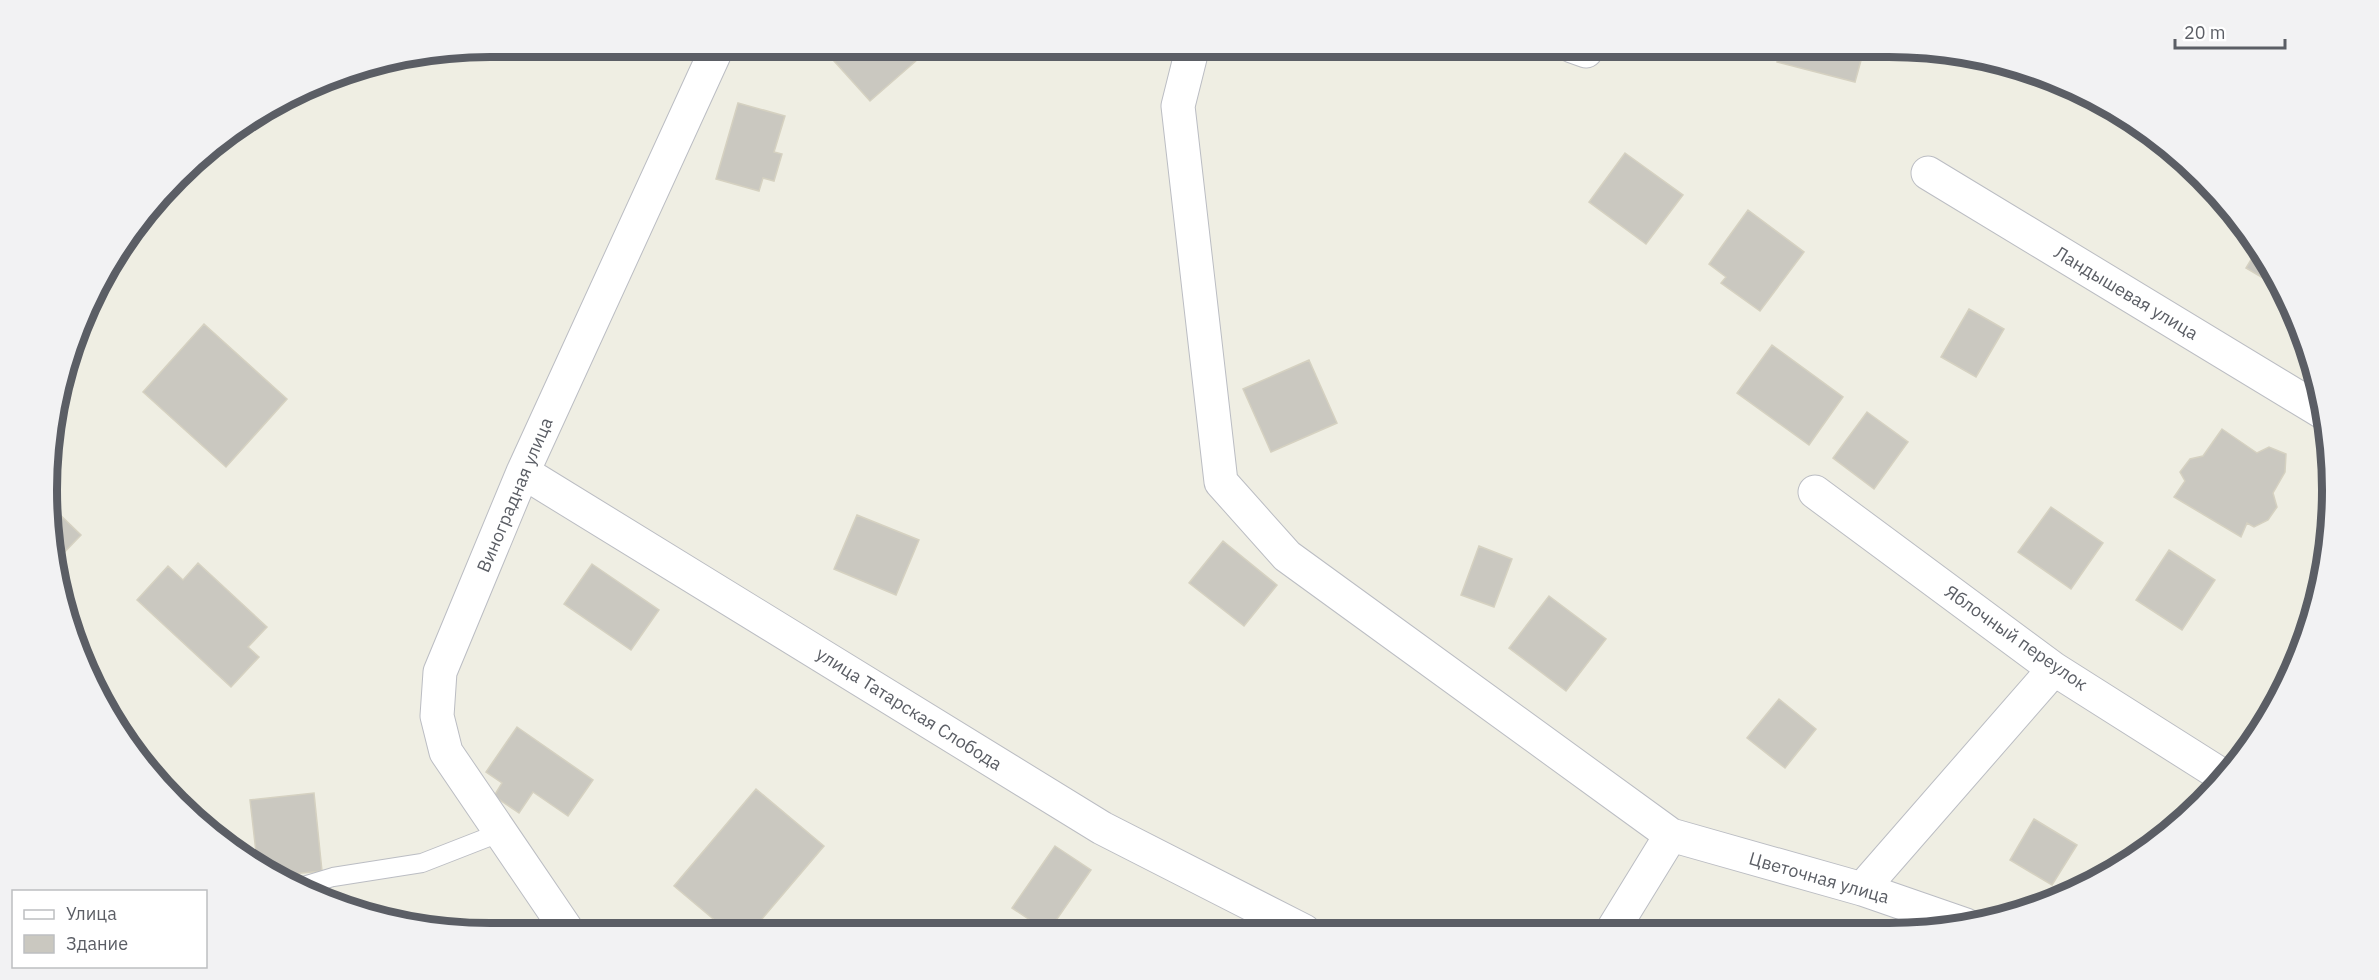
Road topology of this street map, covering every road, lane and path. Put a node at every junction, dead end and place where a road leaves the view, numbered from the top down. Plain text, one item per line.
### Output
1 (713, 57) edge
2 (1190, 57) edge
3 (1928, 173) dead end
4 (2314, 406) edge
5 (523, 472) junction
6 (1815, 492) dead end
7 (2054, 669) junction
8 (2217, 772) edge
9 (500, 833) junction
10 (1671, 835) junction
11 (310, 884) edge
12 (1862, 889) junction
13 (1948, 919) edge
14 (562, 923) edge
15 (1288, 923) edge
16 (1617, 923) edge

1 - 5 street, Виноградная улица
2 - 10 street
3 - 4 street, Ландышевая улица
5 - 9 street, Виноградная улица
5 - 15 street, улица Татарская Слобода
6 - 7 street, Яблочный переулок
7 - 8 street, Яблочный переулок
7 - 12 street
9 - 11 lane
9 - 14 street, Виноградная улица
10 - 12 street, Цветочная улица
10 - 16 street
12 - 13 street, Цветочная улица

